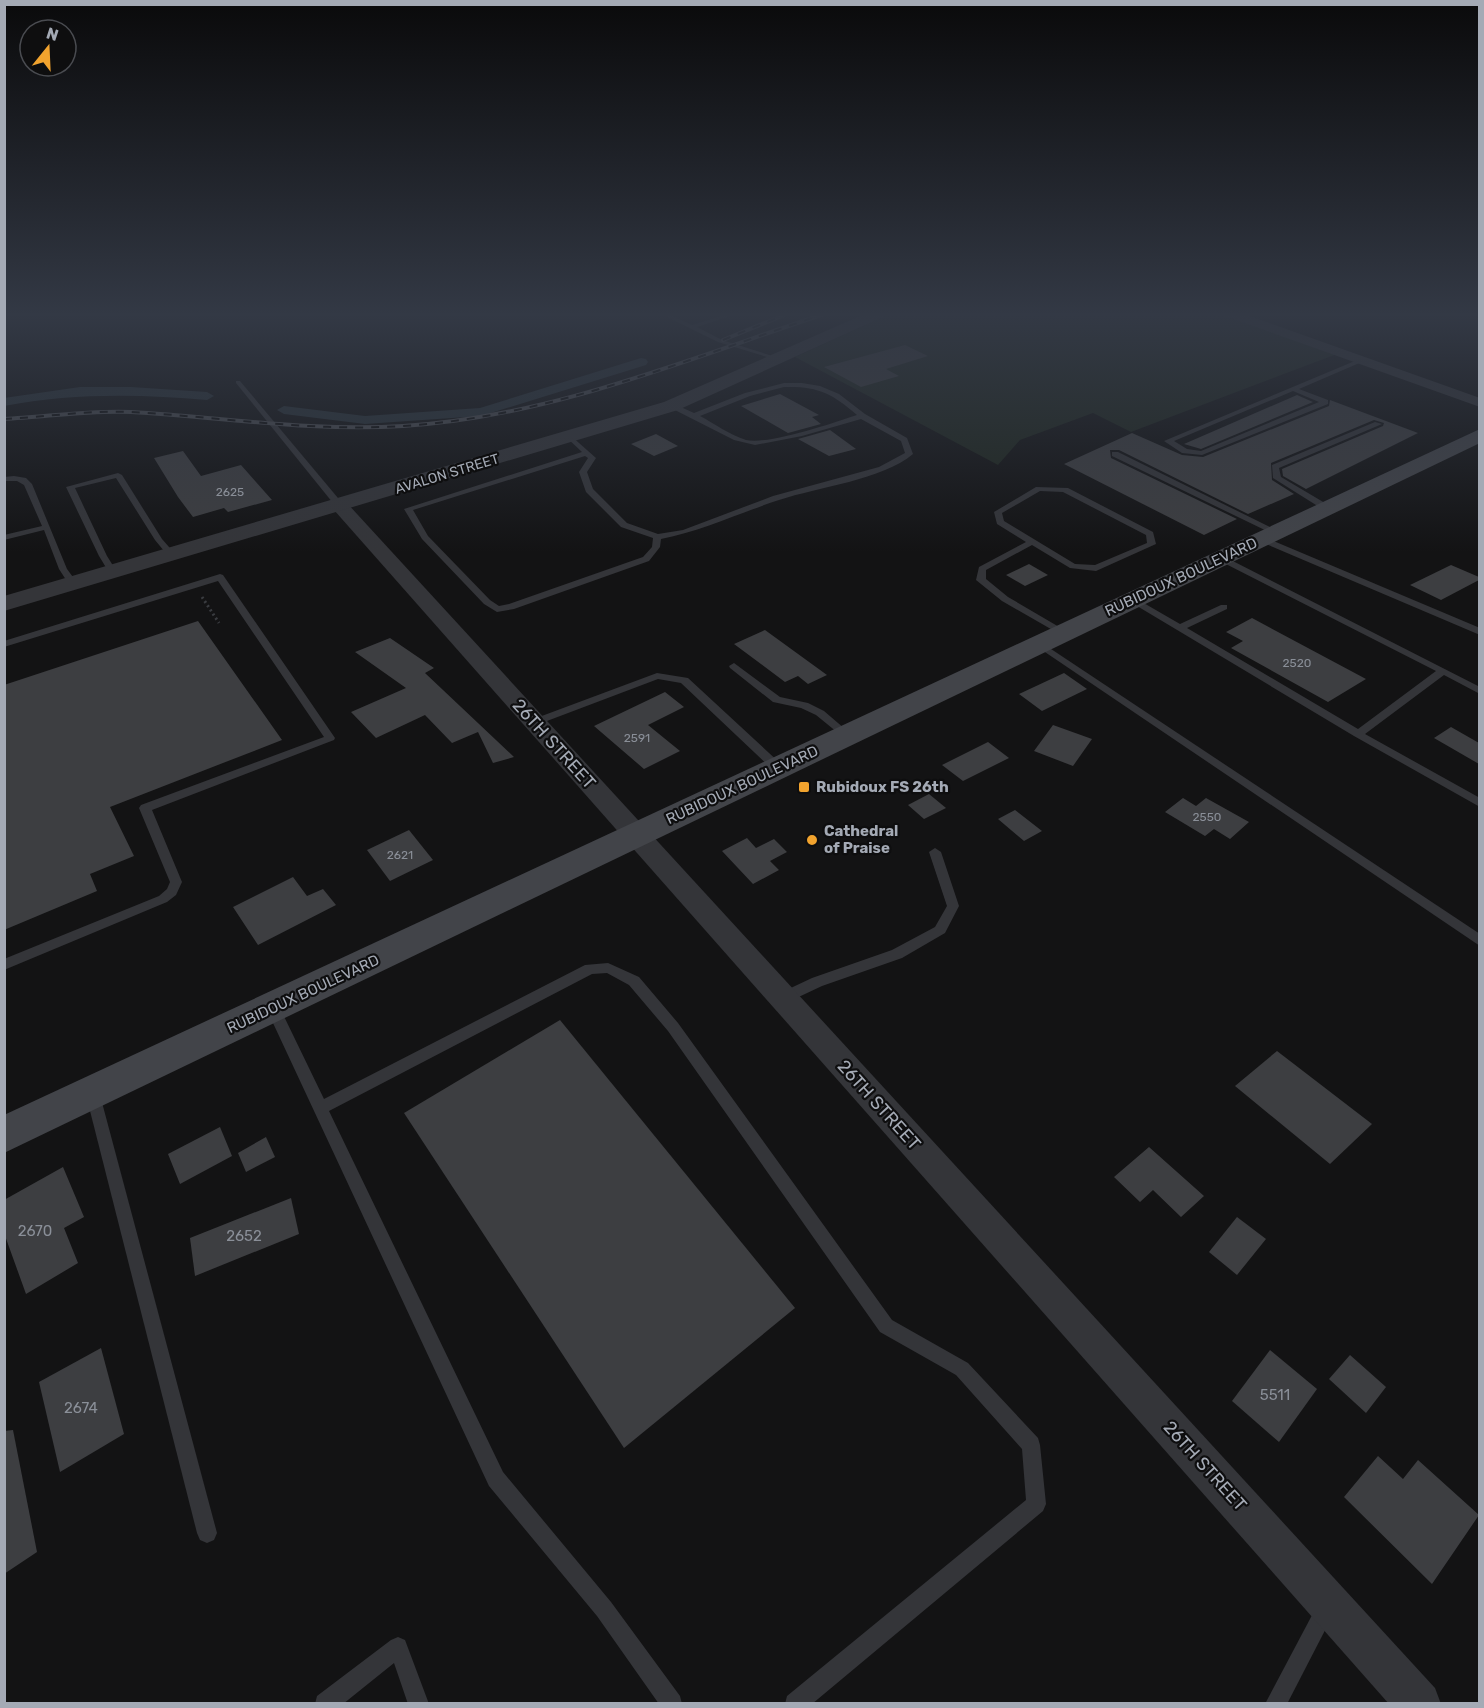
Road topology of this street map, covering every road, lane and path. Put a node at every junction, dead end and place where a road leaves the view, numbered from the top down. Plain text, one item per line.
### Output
1 (247, 393) edge
2 (702, 393) edge
3 (751, 393) edge
4 (828, 393) edge
5 (1285, 393) edge
6 (1303, 393) edge
7 (1451, 393) edge
8 (1479, 403) edge
9 (671, 406) junction
10 (696, 415) junction
11 (862, 416) junction
12 (1378, 424) dead end
13 (1479, 435) edge
14 (570, 437) junction
15 (587, 453) junction
16 (1115, 454) dead end
17 (4, 479) edge
18 (340, 506) junction
19 (1327, 508) junction
20 (47, 527) junction
21 (1269, 535) junction
22 (657, 537) junction
23 (4, 538) edge
24 (1032, 542) junction
25 (172, 555) junction
26 (1221, 558) junction
27 (113, 572) junction
28 (73, 584) junction
29 (1132, 600) junction
30 (4, 604) edge
31 (1224, 607) dead end
32 (1180, 628) junction
33 (1063, 633) junction
34 (1479, 633) edge
35 (4, 644) edge
36 (1039, 644) junction
37 (734, 666) dead end
38 (1443, 671) junction
39 (1479, 690) edge
40 (535, 722) junction
41 (1358, 734) junction
42 (847, 735) junction
43 (778, 768) junction
44 (1479, 803) edge
45 (636, 835) junction
46 (935, 852) dead end
47 (1479, 941) edge
48 (4, 965) edge
49 (783, 998) junction
50 (273, 1008) junction
51 (93, 1094) junction
52 (321, 1108) junction
53 (4, 1135) edge
54 (207, 1533) dead end
55 (1329, 1604) junction
56 (325, 1704) edge
57 (419, 1704) edge
58 (672, 1704) edge
59 (795, 1704) edge
60 (1275, 1704) edge
61 (1419, 1704) edge

1 - 18 lane
2 - 9 street, AVALON STREET
3 - 10 lane
4 - 11 lane
5 - 6 lane
7 - 8 street
9 - 10 lane
9 - 14 street, AVALON STREET
10 - 11 lane
11 - 22 lane
12 - 19 lane
13 - 19 main road, RUBIDOUX BOULEVARD
14 - 15 lane
14 - 18 street, AVALON STREET
15 - 22 lane
15 - 22 lane
16 - 21 lane
17 - 20 lane
18 - 25 street, AVALON STREET
18 - 40 street, 26TH STREET
19 - 21 main road, RUBIDOUX BOULEVARD
20 - 23 lane
20 - 28 lane
21 - 26 main road, RUBIDOUX BOULEVARD
21 - 34 lane
24 - 24 lane
24 - 33 lane
25 - 27 street, AVALON STREET
25 - 27 lane
26 - 29 main road, RUBIDOUX BOULEVARD
26 - 38 lane
27 - 28 street, AVALON STREET
28 - 30 street, AVALON STREET
29 - 32 lane
29 - 33 main road, RUBIDOUX BOULEVARD
31 - 32 lane
32 - 41 lane
33 - 36 main road, RUBIDOUX BOULEVARD
35 - 48 lane
36 - 42 main road, RUBIDOUX BOULEVARD
36 - 47 lane
37 - 42 lane
38 - 39 lane
38 - 41 lane
40 - 43 lane
40 - 45 street, 26TH STREET
41 - 44 lane
42 - 43 main road, RUBIDOUX BOULEVARD
43 - 45 main road, RUBIDOUX BOULEVARD
45 - 49 street, 26TH STREET
45 - 50 main road, RUBIDOUX BOULEVARD
46 - 49 lane
49 - 55 street, 26TH STREET
50 - 51 main road, RUBIDOUX BOULEVARD
50 - 52 lane
51 - 53 main road, RUBIDOUX BOULEVARD
51 - 54 lane
52 - 58 lane
52 - 59 lane
55 - 60 lane
55 - 61 street, 26TH STREET
56 - 57 lane

